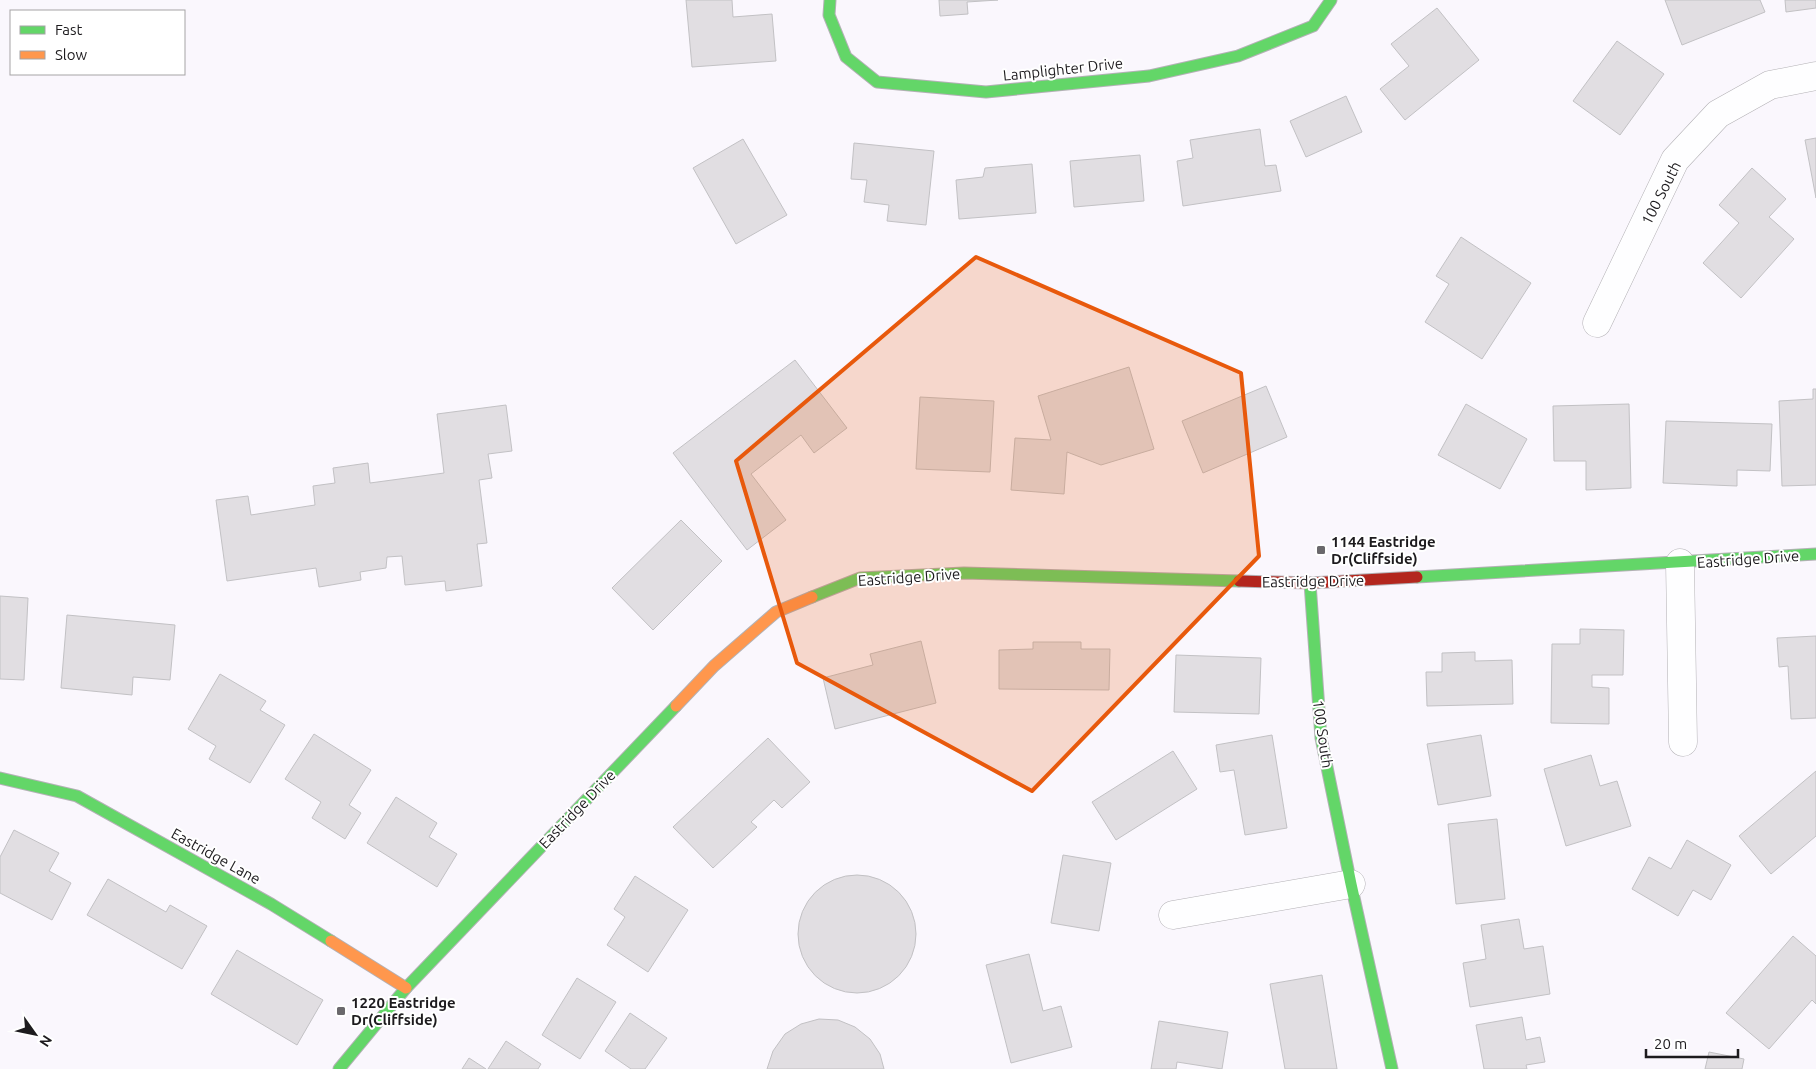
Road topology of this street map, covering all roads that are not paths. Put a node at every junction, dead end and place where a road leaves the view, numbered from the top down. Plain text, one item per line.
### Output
1 (830, 0) edge
2 (1331, 0) edge
3 (1816, 76) edge
4 (1597, 323) dead end
5 (1816, 554) edge
6 (1680, 564) junction
7 (1310, 583) junction
8 (1683, 742) dead end
9 (0, 778) edge
10 (1351, 884) junction
11 (1173, 915) dead end
12 (406, 988) junction
13 (339, 1069) edge
14 (1392, 1069) edge

1 - 2 street, Lamplighter Drive
3 - 4 street, 100 South
5 - 6 street, Eastridge Drive
6 - 7 street, Eastridge Drive
6 - 8 street, Eastridge Drive
7 - 10 street, 100 South
7 - 12 street, Eastridge Drive
9 - 12 street, Eastridge Lane
10 - 11 street
10 - 14 street, 100 South
12 - 13 street, Eastridge Drive

